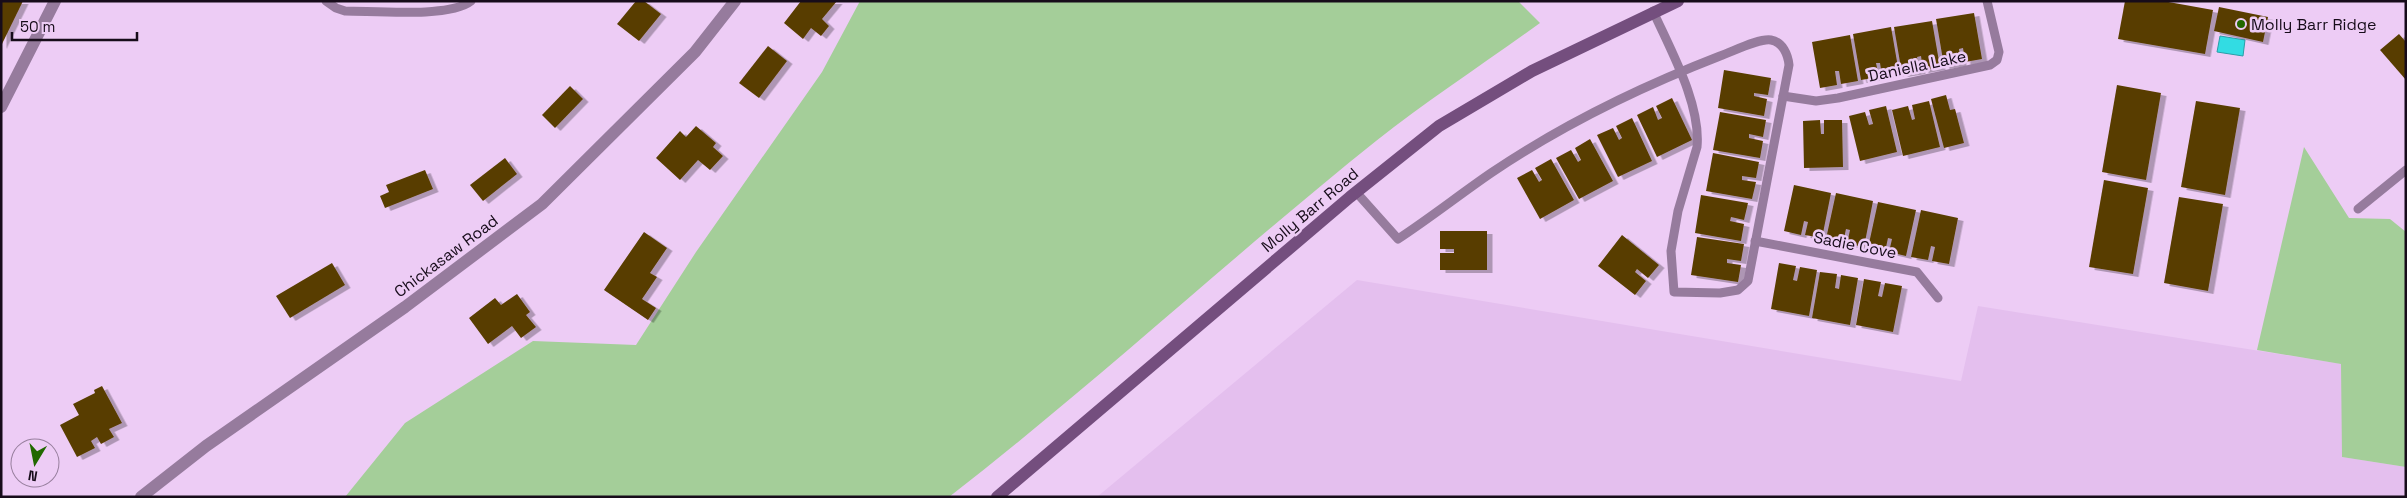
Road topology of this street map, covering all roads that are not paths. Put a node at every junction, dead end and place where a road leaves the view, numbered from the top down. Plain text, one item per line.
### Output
1 (55, 1) edge
2 (326, 1) edge
3 (470, 1) edge
4 (735, 1) edge
5 (1678, 1) edge
6 (1987, 1) edge
7 (1653, 11) junction
8 (1680, 71) junction
9 (1784, 96) junction
10 (1, 107) edge
11 (2406, 170) edge
12 (1356, 192) junction
13 (2358, 209) dead end
14 (1755, 241) junction
15 (1938, 298) dead end
16 (141, 497) edge
17 (998, 497) edge

1 - 10 street
2 - 3 lane
4 - 16 street, Chickasaw Road
5 - 7 main road, Molly Barr Road
6 - 9 lane, Daniella Lake
7 - 8 lane
7 - 12 main road, Molly Barr Road
8 - 9 lane
8 - 12 lane
8 - 14 lane
9 - 14 lane
11 - 13 lane
12 - 17 main road, Molly Barr Road
14 - 15 lane, Sadie Cove

